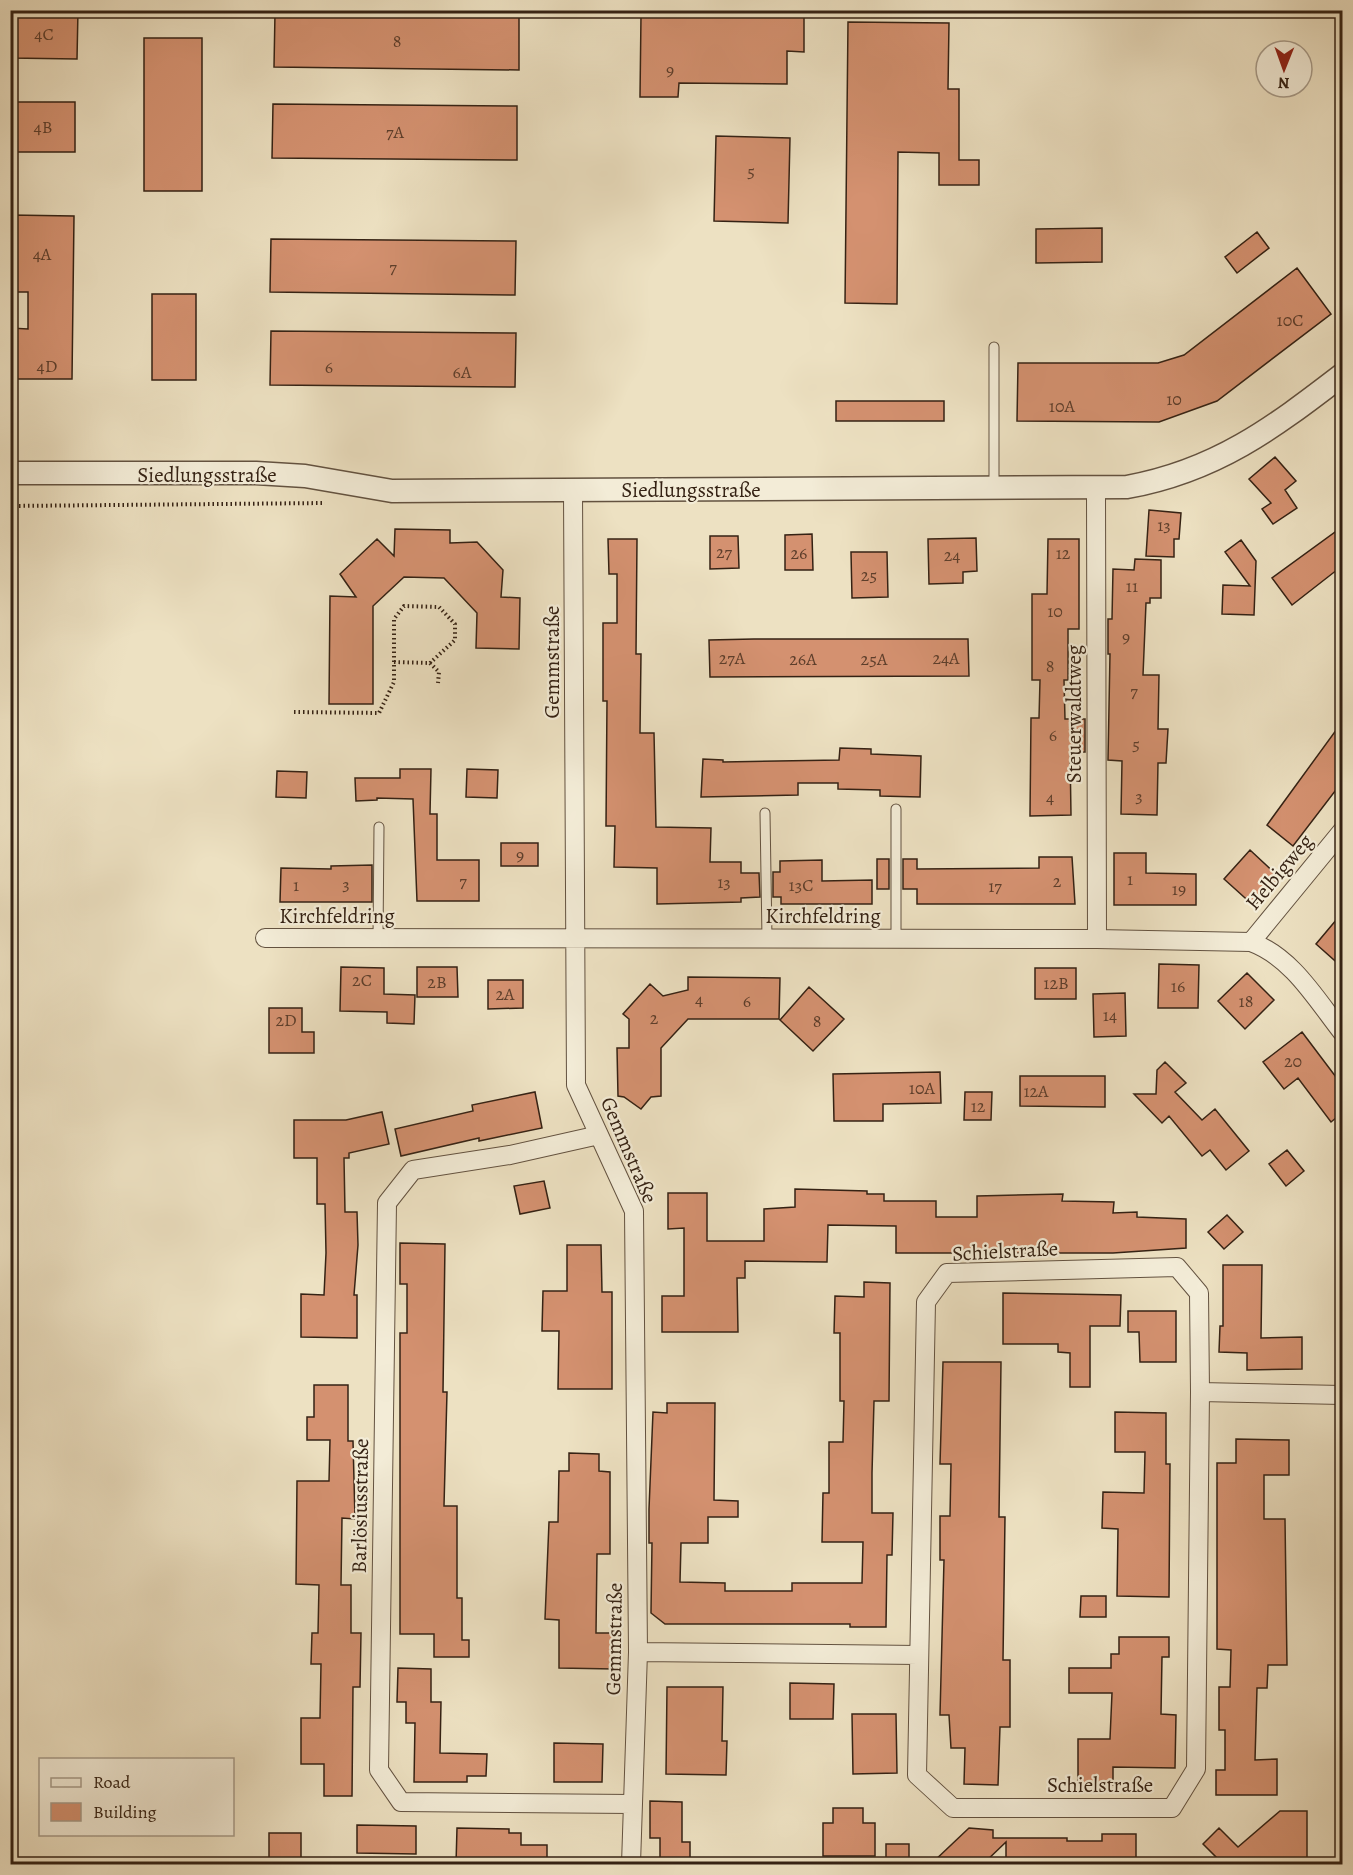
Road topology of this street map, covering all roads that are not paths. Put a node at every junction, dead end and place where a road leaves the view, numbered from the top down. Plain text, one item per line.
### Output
1 (994, 347) dead end
2 (1342, 375) edge
3 (10, 473) edge
4 (994, 489) junction
5 (1096, 489) junction
6 (573, 491) junction
7 (896, 809) dead end
8 (765, 813) dead end
9 (379, 827) dead end
10 (1342, 831) edge
11 (265, 938) dead end
12 (378, 938) junction
13 (575, 938) junction
14 (767, 939) junction
15 (896, 939) junction
16 (1097, 939) junction
17 (1251, 942) junction
18 (1342, 1032) edge
19 (599, 1135) junction
20 (1200, 1392) junction
21 (1342, 1395) edge
22 (638, 1652) junction
23 (918, 1655) junction
24 (632, 1804) junction
25 (631, 1864) edge

1 - 4 lane
2 - 5 street, Siedlungsstraße
3 - 6 street, Siedlungsstraße
4 - 5 street, Siedlungsstraße
4 - 6 street, Siedlungsstraße
5 - 16 street, Steuerwaldtweg
6 - 13 street, Gemmstraße
7 - 15 lane
8 - 14 lane
9 - 12 lane
10 - 17 street, Helbigweg
11 - 12 street, Kirchfeldring
12 - 13 street, Kirchfeldring
13 - 14 street, Kirchfeldring
13 - 19 street, Gemmstraße
14 - 15 street, Kirchfeldring
15 - 16 street, Kirchfeldring
16 - 17 street, Kirchfeldring
17 - 18 street, Kirchfeldring
19 - 22 street, Gemmstraße
19 - 24 street, Barlösiusstraße
20 - 21 street
20 - 23 street, Schielstraße
20 - 23 street, Schielstraße
22 - 23 street
22 - 24 street, Gemmstraße
24 - 25 street, Gemmstraße

